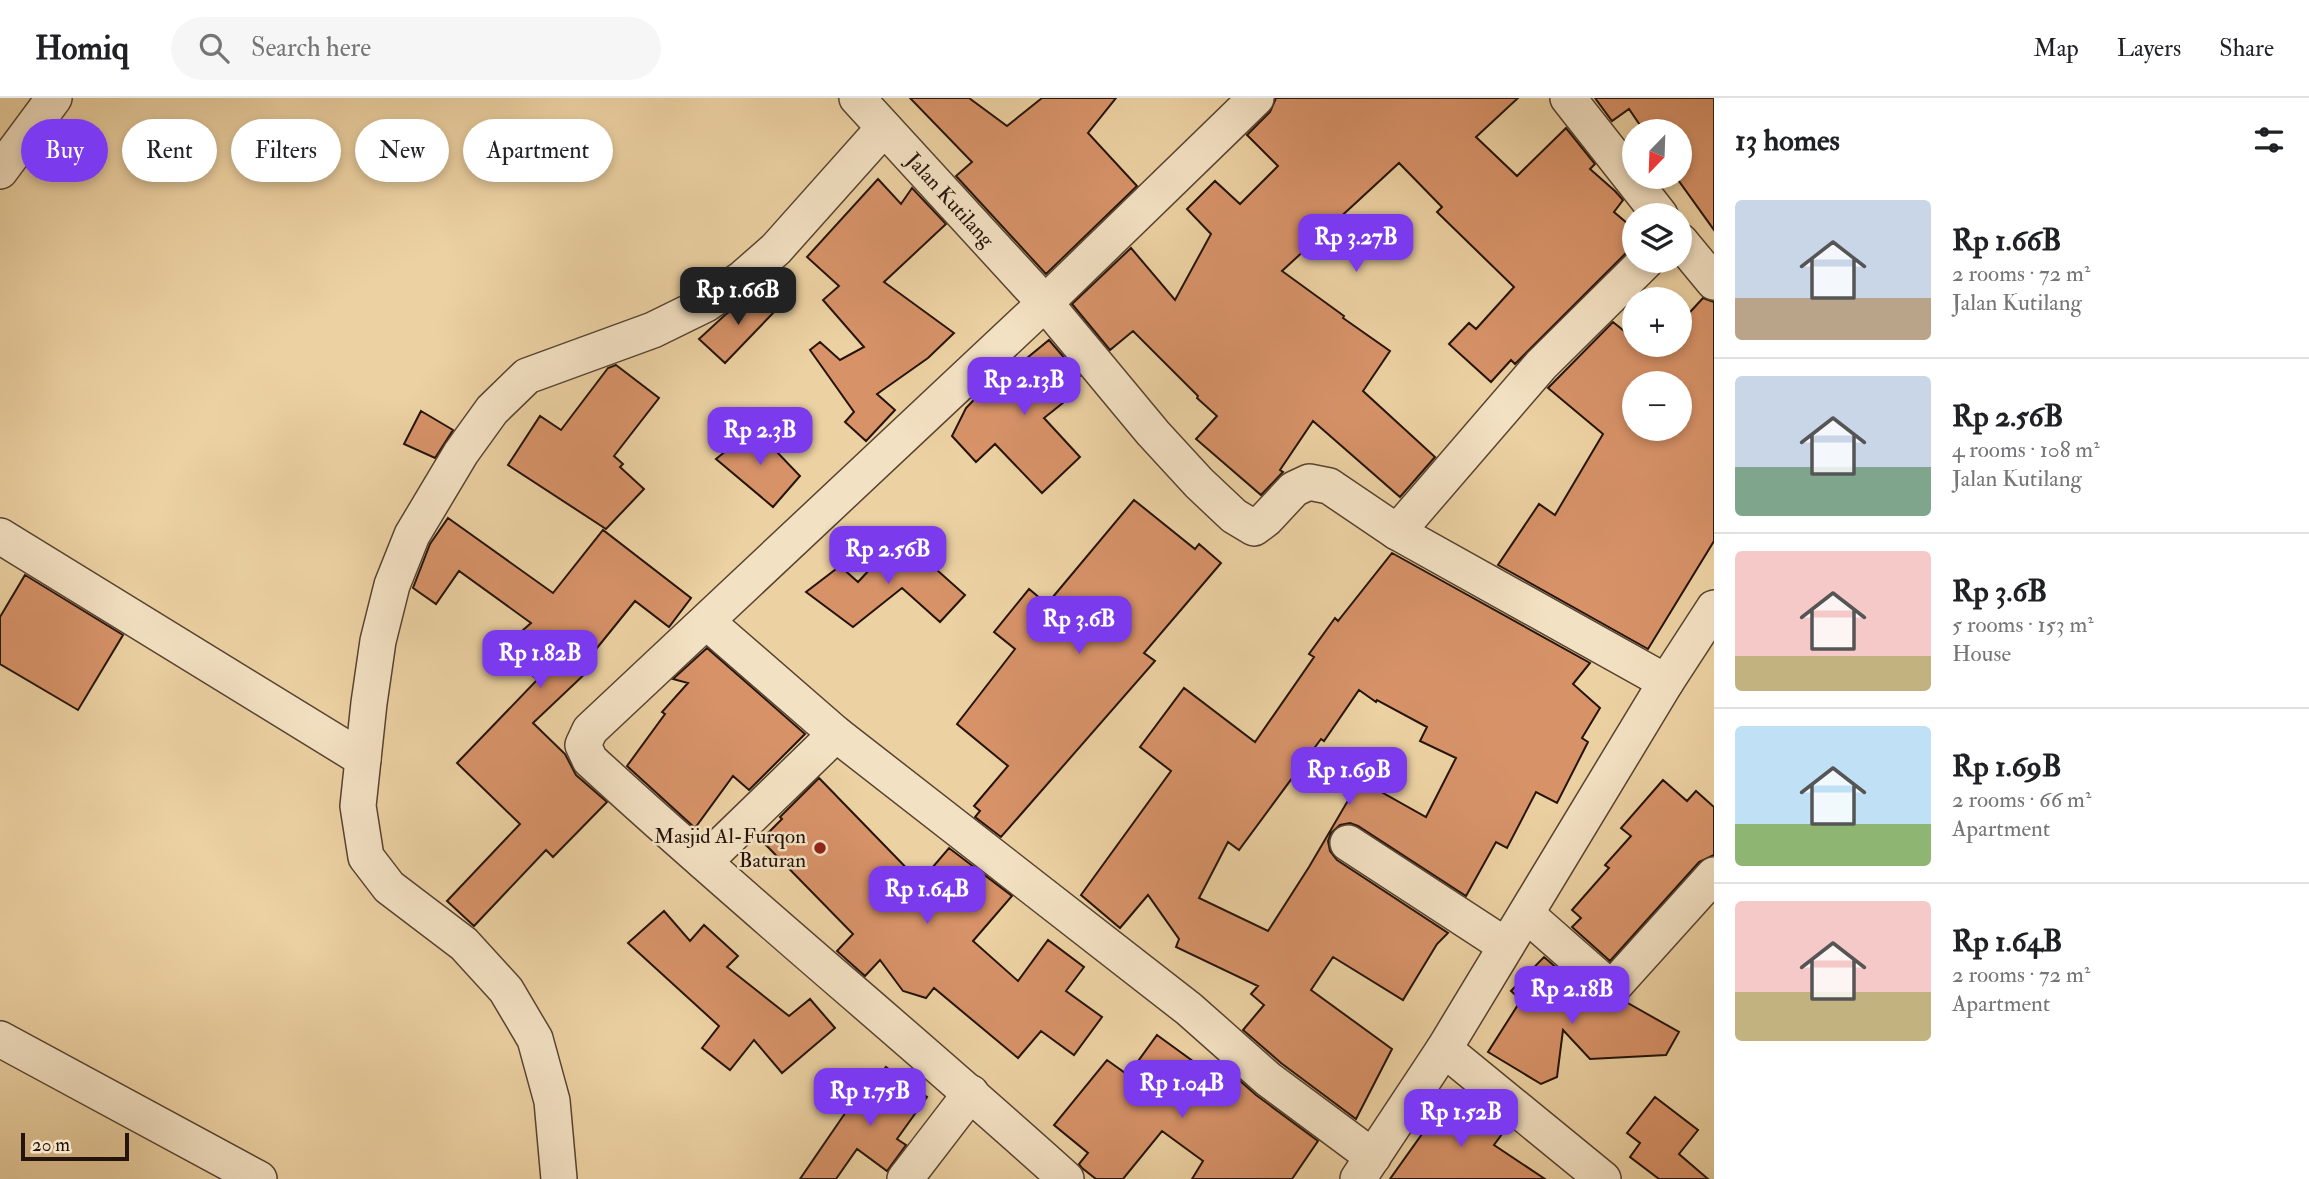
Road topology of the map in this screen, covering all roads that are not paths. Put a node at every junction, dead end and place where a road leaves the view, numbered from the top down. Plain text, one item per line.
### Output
1 (54, 98) edge
2 (857, 98) edge
3 (1256, 98) edge
4 (1568, 98) edge
5 (884, 128) junction
6 (0, 171) edge
7 (1651, 203) edge
8 (1692, 255) edge
9 (1634, 273) edge
10 (1714, 282) edge
11 (1045, 303) junction
12 (1397, 532) junction
13 (0, 536) edge
14 (1714, 608) edge
15 (707, 622) junction
16 (1666, 682) junction
17 (836, 734) junction
18 (363, 759) junction
19 (1348, 843) dead end
20 (704, 862) junction
21 (1714, 875) edge
22 (1526, 914) junction
23 (1506, 946) junction
24 (0, 1039) edge
25 (1444, 1049) junction
26 (971, 1093) junction
27 (1365, 1168) edge
28 (259, 1179) edge
29 (559, 1179) edge
30 (905, 1179) edge
31 (1066, 1179) edge
32 (1603, 1179) edge

1 - 6 street
2 - 5 street, Jalan Kutilang
3 - 11 street
4 - 7 street
5 - 11 street, Jalan Kutilang
5 - 18 street
8 - 10 street
9 - 12 street
11 - 12 street, Jalan Kutilang
11 - 15 street
12 - 16 street
13 - 18 street
14 - 16 street
15 - 17 street
15 - 20 street
16 - 22 street
17 - 20 street
17 - 27 street
18 - 29 street
19 - 23 street
20 - 26 street
21 - 22 street
22 - 23 street
23 - 25 street
24 - 28 street
25 - 27 street
25 - 32 street
26 - 30 street
26 - 31 street

